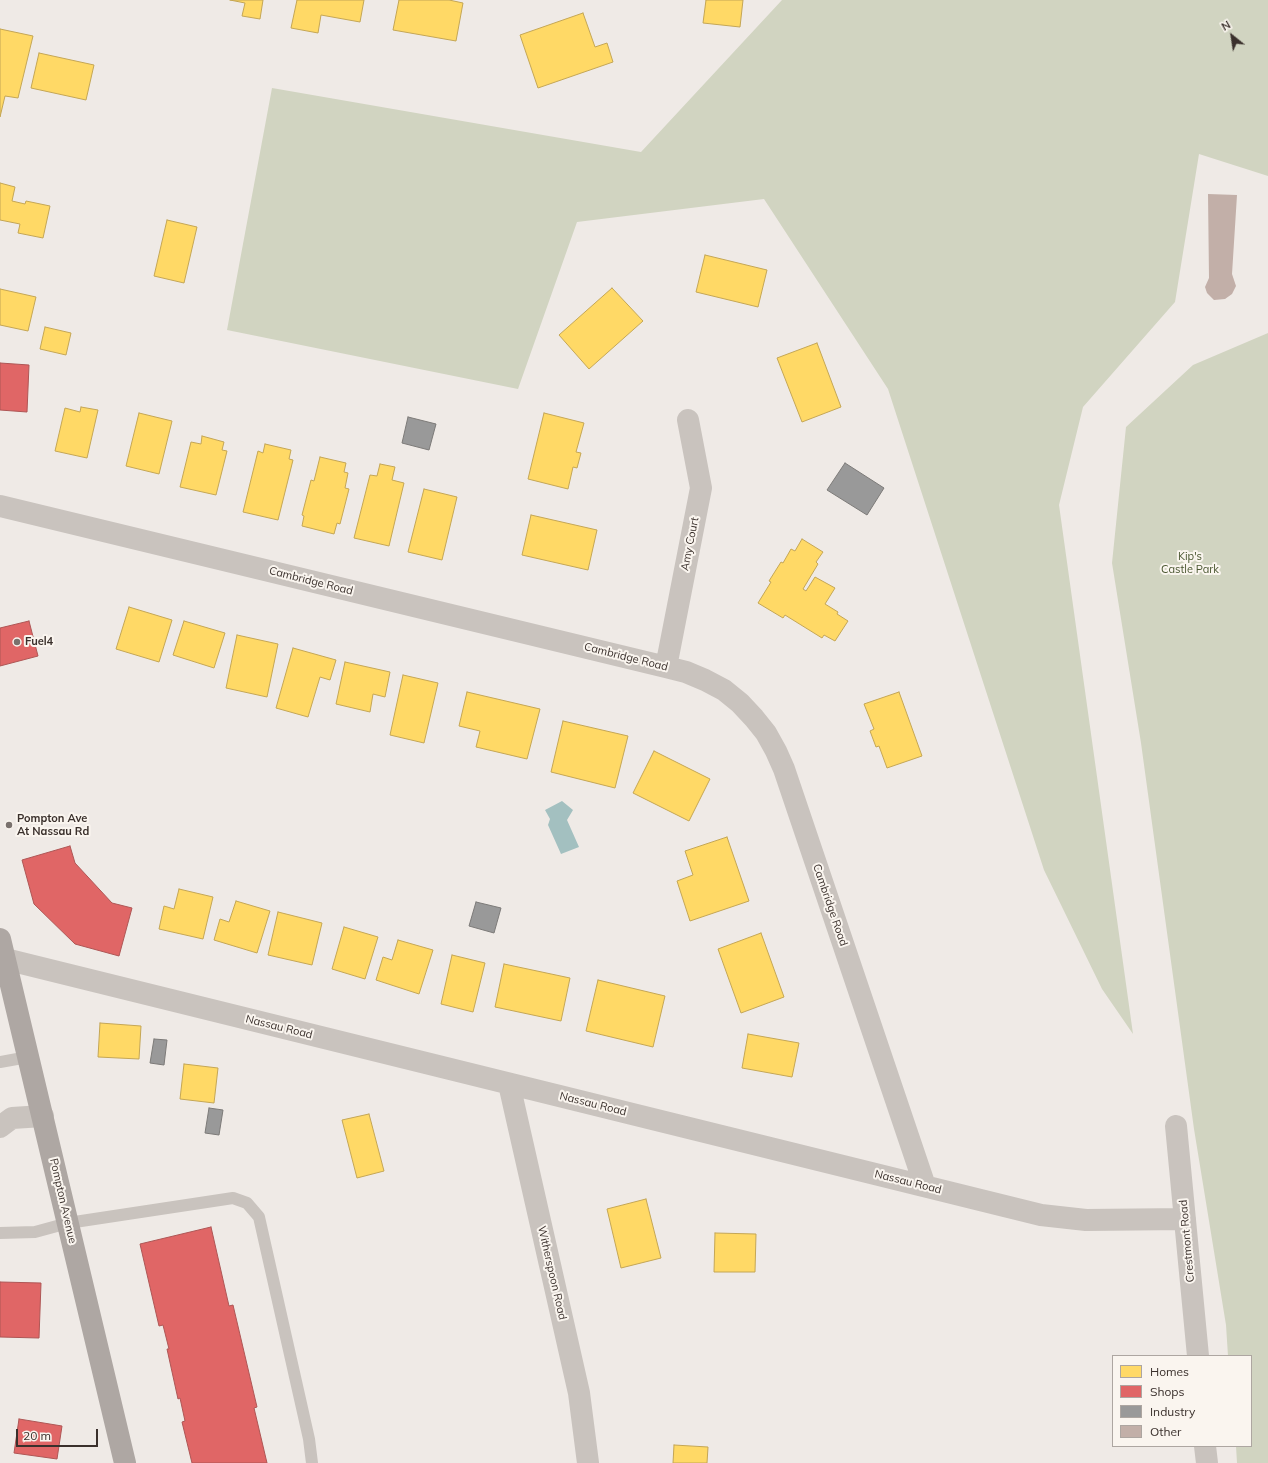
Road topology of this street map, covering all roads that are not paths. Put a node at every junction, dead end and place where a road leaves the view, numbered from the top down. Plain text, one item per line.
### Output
1 (688, 420) dead end
2 (0, 506) edge
3 (666, 667) junction
4 (3, 949) edge
5 (28, 1057) junction
6 (0, 1062) edge
7 (509, 1084) junction
8 (43, 1116) junction
9 (1176, 1126) dead end
10 (0, 1127) edge
11 (925, 1186) junction
12 (1185, 1218) junction
13 (68, 1223) junction
14 (0, 1233) edge
15 (1198, 1355) edge
16 (1206, 1447) edge
17 (125, 1463) edge
18 (312, 1463) edge
19 (588, 1463) edge
20 (1207, 1463) edge

1 - 3 street, Amy Court
2 - 3 street, Cambridge Road
3 - 11 street, Cambridge Road
4 - 5 main road, Pompton Avenue
4 - 7 street, Nassau Road
5 - 6 lane
5 - 8 main road, Pompton Avenue
7 - 11 street, Nassau Road
7 - 19 street, Witherspoon Road
8 - 10 street
8 - 13 main road, Pompton Avenue
9 - 12 street, Crestmont Road
11 - 12 street, Nassau Road
12 - 15 street, Crestmont Road
13 - 14 lane
13 - 17 main road, Pompton Avenue
13 - 18 lane
16 - 20 street

